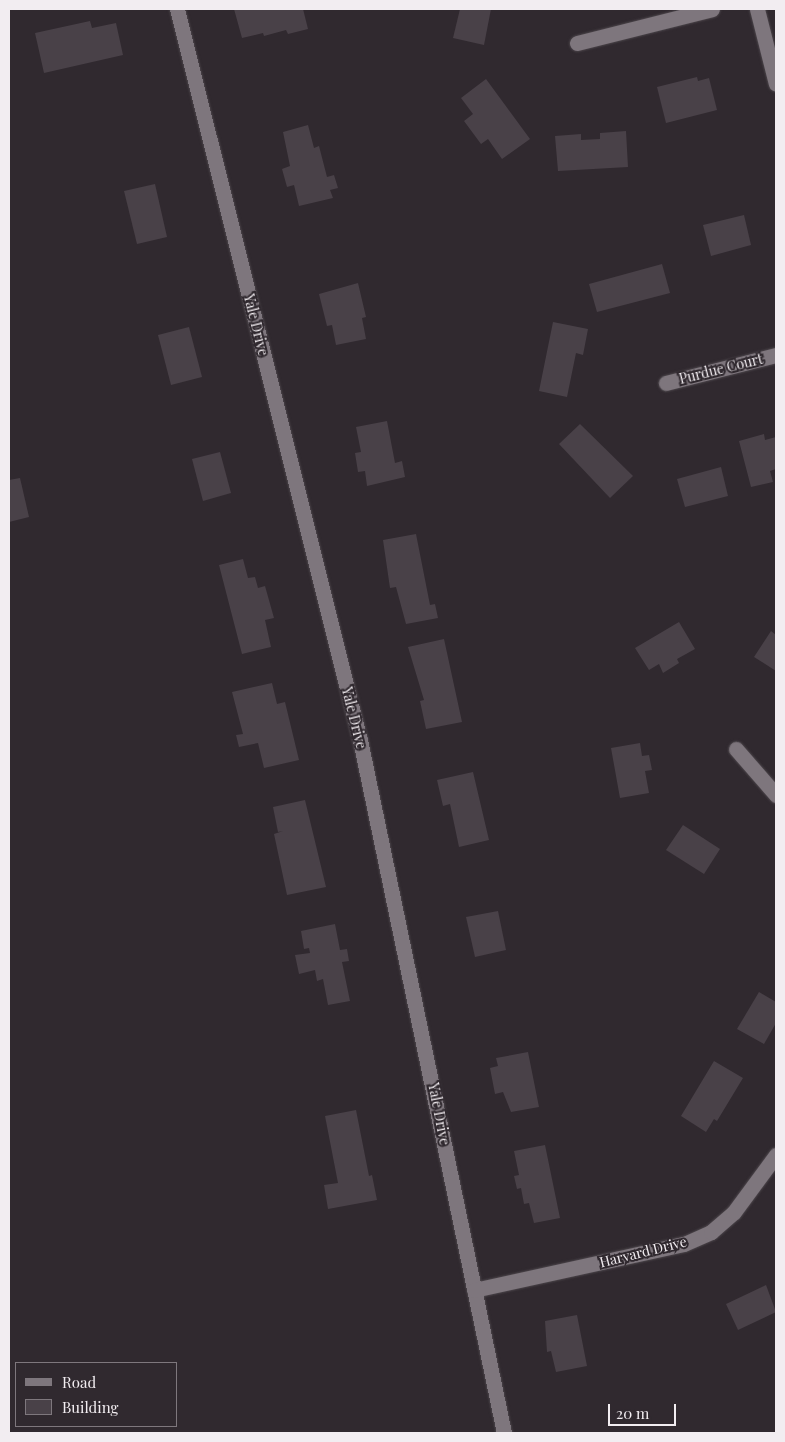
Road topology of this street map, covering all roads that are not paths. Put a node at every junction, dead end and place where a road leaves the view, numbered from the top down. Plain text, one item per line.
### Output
1 (177, 9) edge
2 (712, 9) edge
3 (757, 9) edge
4 (577, 43) dead end
5 (776, 84) edge
6 (776, 355) edge
7 (666, 383) dead end
8 (736, 749) dead end
9 (776, 795) edge
10 (776, 1155) edge
11 (474, 1290) junction
12 (504, 1433) edge

1 - 11 street, Yale Drive
2 - 4 street
3 - 5 street
6 - 7 street, Purdue Court
8 - 9 street
10 - 11 street, Harvard Drive
11 - 12 street, Yale Drive

